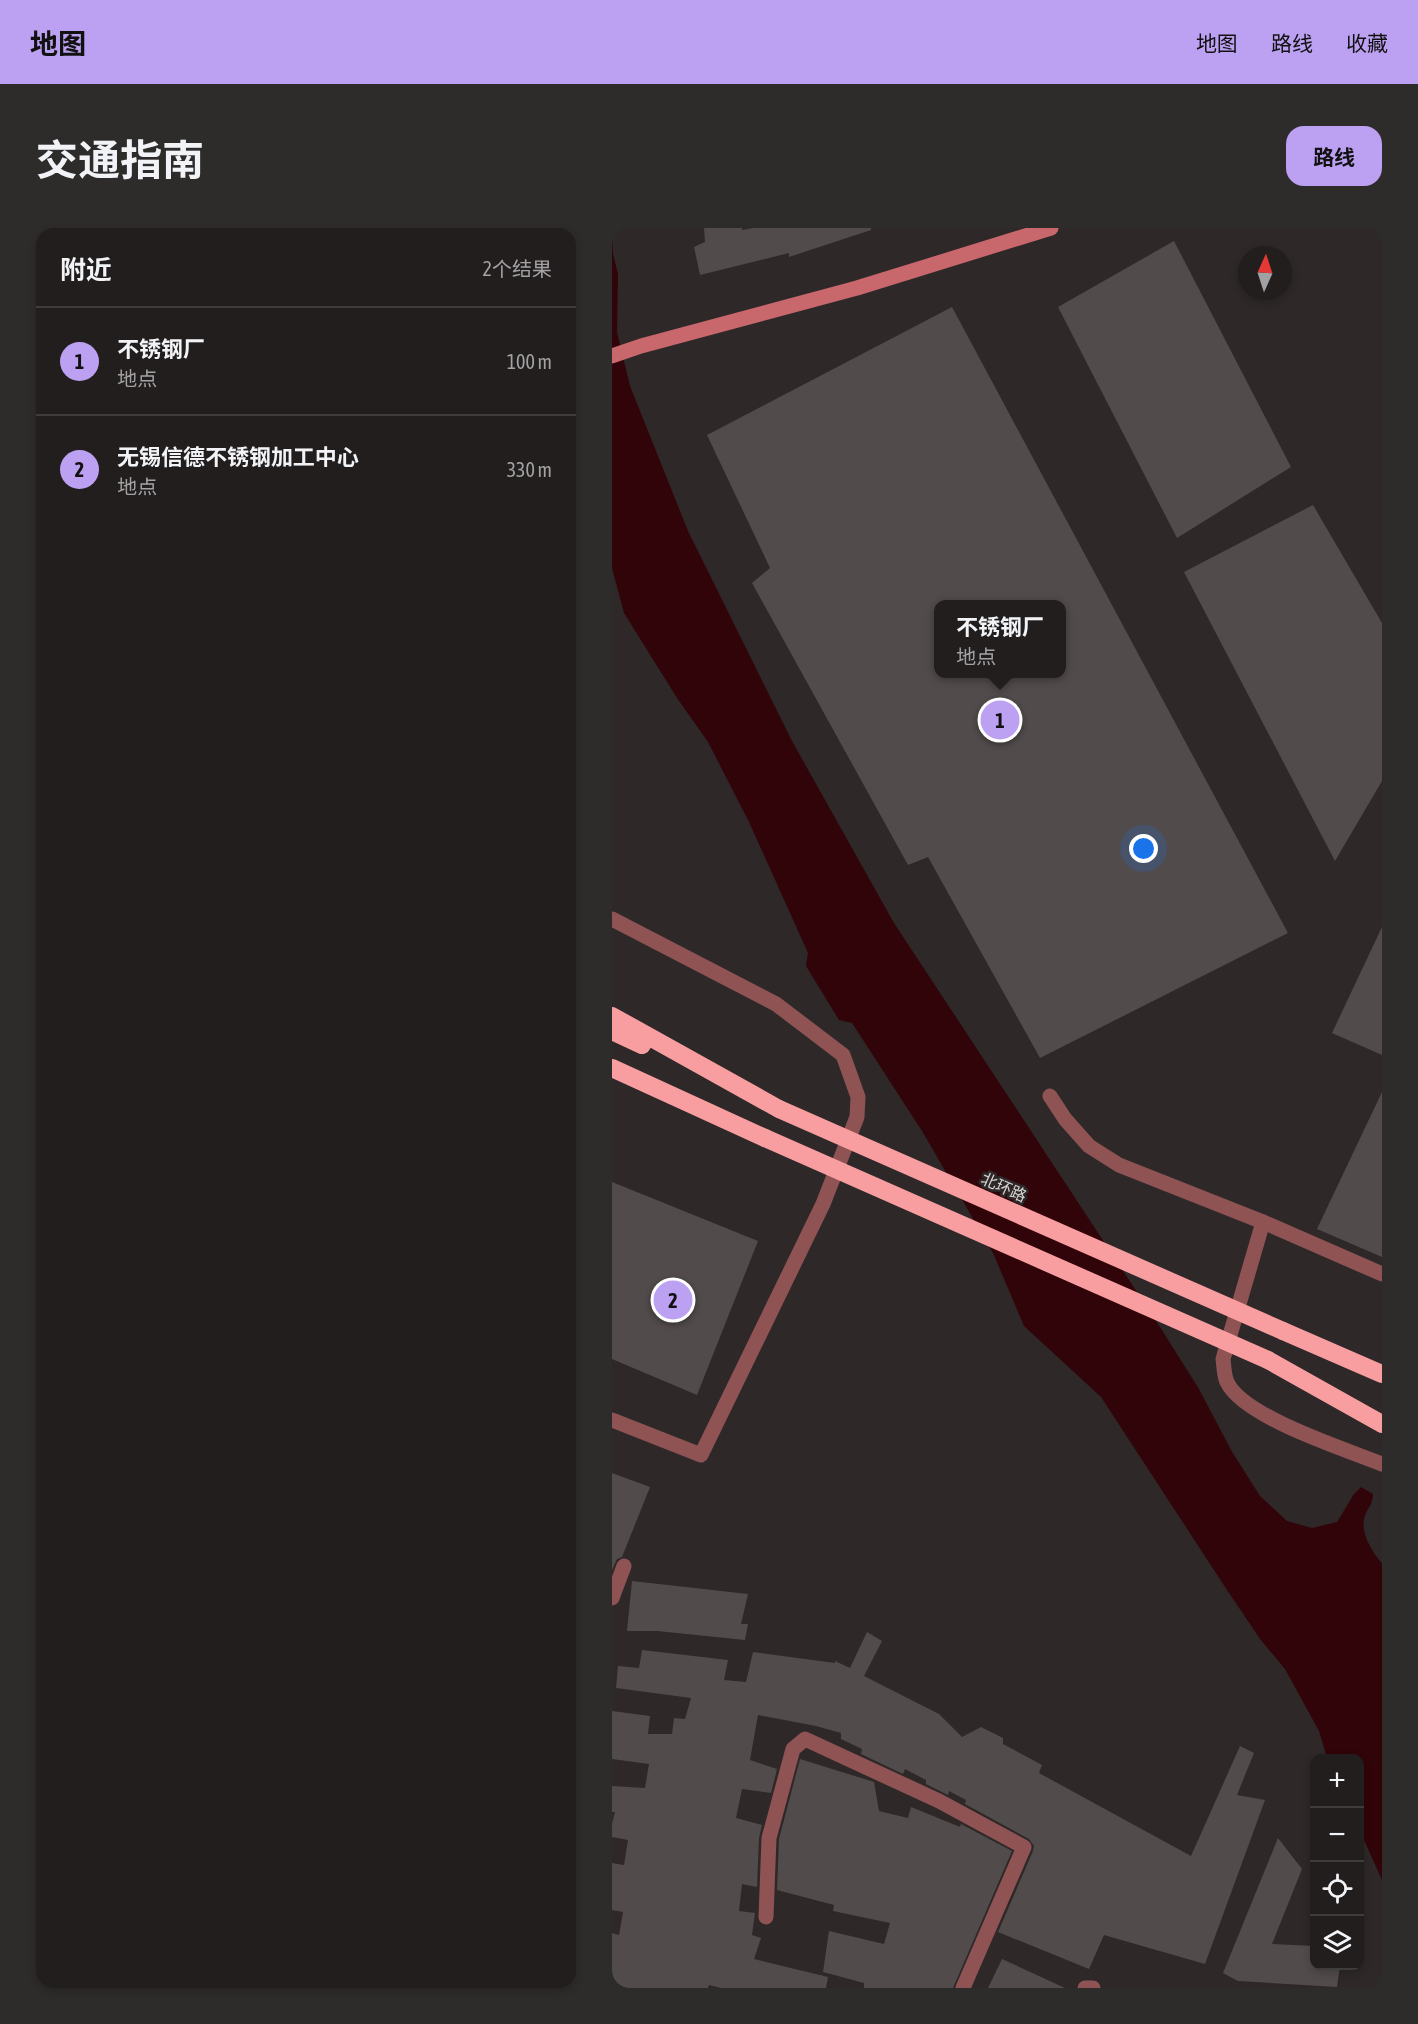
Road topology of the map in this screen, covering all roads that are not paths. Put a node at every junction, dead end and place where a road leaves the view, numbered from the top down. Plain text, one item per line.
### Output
1 (1051, 228) edge
2 (612, 356) edge
3 (612, 919) edge
4 (612, 1016) edge
5 (612, 1031) edge
6 (612, 1068) edge
7 (612, 1080) edge
8 (1050, 1096) dead end
9 (779, 1109) junction
10 (765, 1138) junction
11 (1263, 1222) junction
12 (1382, 1274) edge
13 (1282, 1331) junction
14 (1268, 1360) junction
15 (1382, 1362) edge
16 (1382, 1374) edge
17 (1382, 1410) edge
18 (612, 1420) edge
19 (1382, 1424) edge
20 (1382, 1464) edge
21 (624, 1566) dead end
22 (612, 1598) edge
23 (766, 1917) dead end
24 (963, 1988) edge
25 (1085, 1988) edge
26 (1093, 1988) edge

1 - 2 street
3 - 18 street
4 - 9 highway
5 - 9 highway, 北环路
6 - 10 highway
7 - 10 highway
8 - 11 street
9 - 13 highway, 北环路, bridge
10 - 14 highway, bridge
11 - 12 street
11 - 20 street
13 - 15 highway
13 - 16 highway, 北环路
14 - 17 highway
14 - 19 highway
21 - 22 street
23 - 24 street
25 - 26 street

